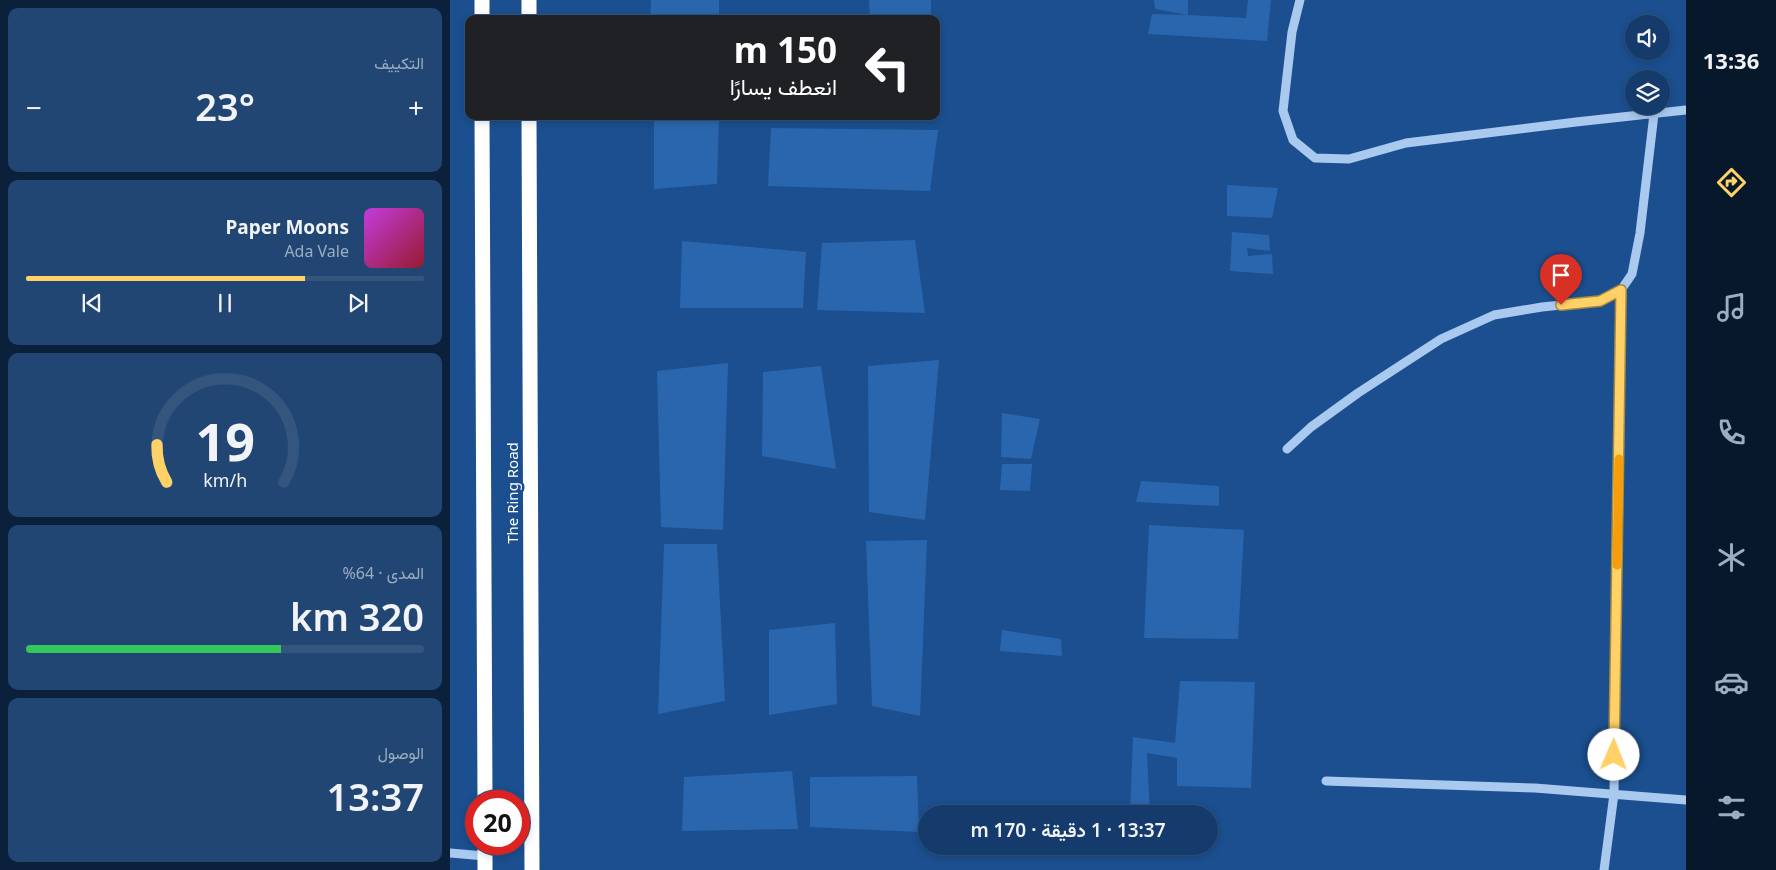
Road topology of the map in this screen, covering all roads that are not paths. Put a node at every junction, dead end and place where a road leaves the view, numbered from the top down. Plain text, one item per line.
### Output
1 (482, 0) edge
2 (528, 0) edge
3 (1300, 0) edge
4 (482, 15) edge
5 (529, 15) edge
6 (1686, 110) edge
7 (1670, 112) edge
8 (1646, 115) edge
9 (1654, 115) edge
10 (482, 120) edge
11 (529, 120) edge
12 (1621, 290) junction
13 (1287, 449) dead end
14 (1326, 780) dead end
15 (484, 790) edge
16 (1614, 794) junction
17 (1686, 800) edge
18 (450, 853) edge
19 (485, 857) edge
20 (532, 870) edge
21 (1604, 870) edge

1 - 4 highway
2 - 5 highway
3 - 8 lane
6 - 7 lane
9 - 12 lane
10 - 15 highway, The Ring Road
11 - 20 highway, The Ring Road
12 - 13 lane
12 - 16 lane
14 - 16 lane
16 - 17 lane
16 - 21 lane
18 - 19 lane

